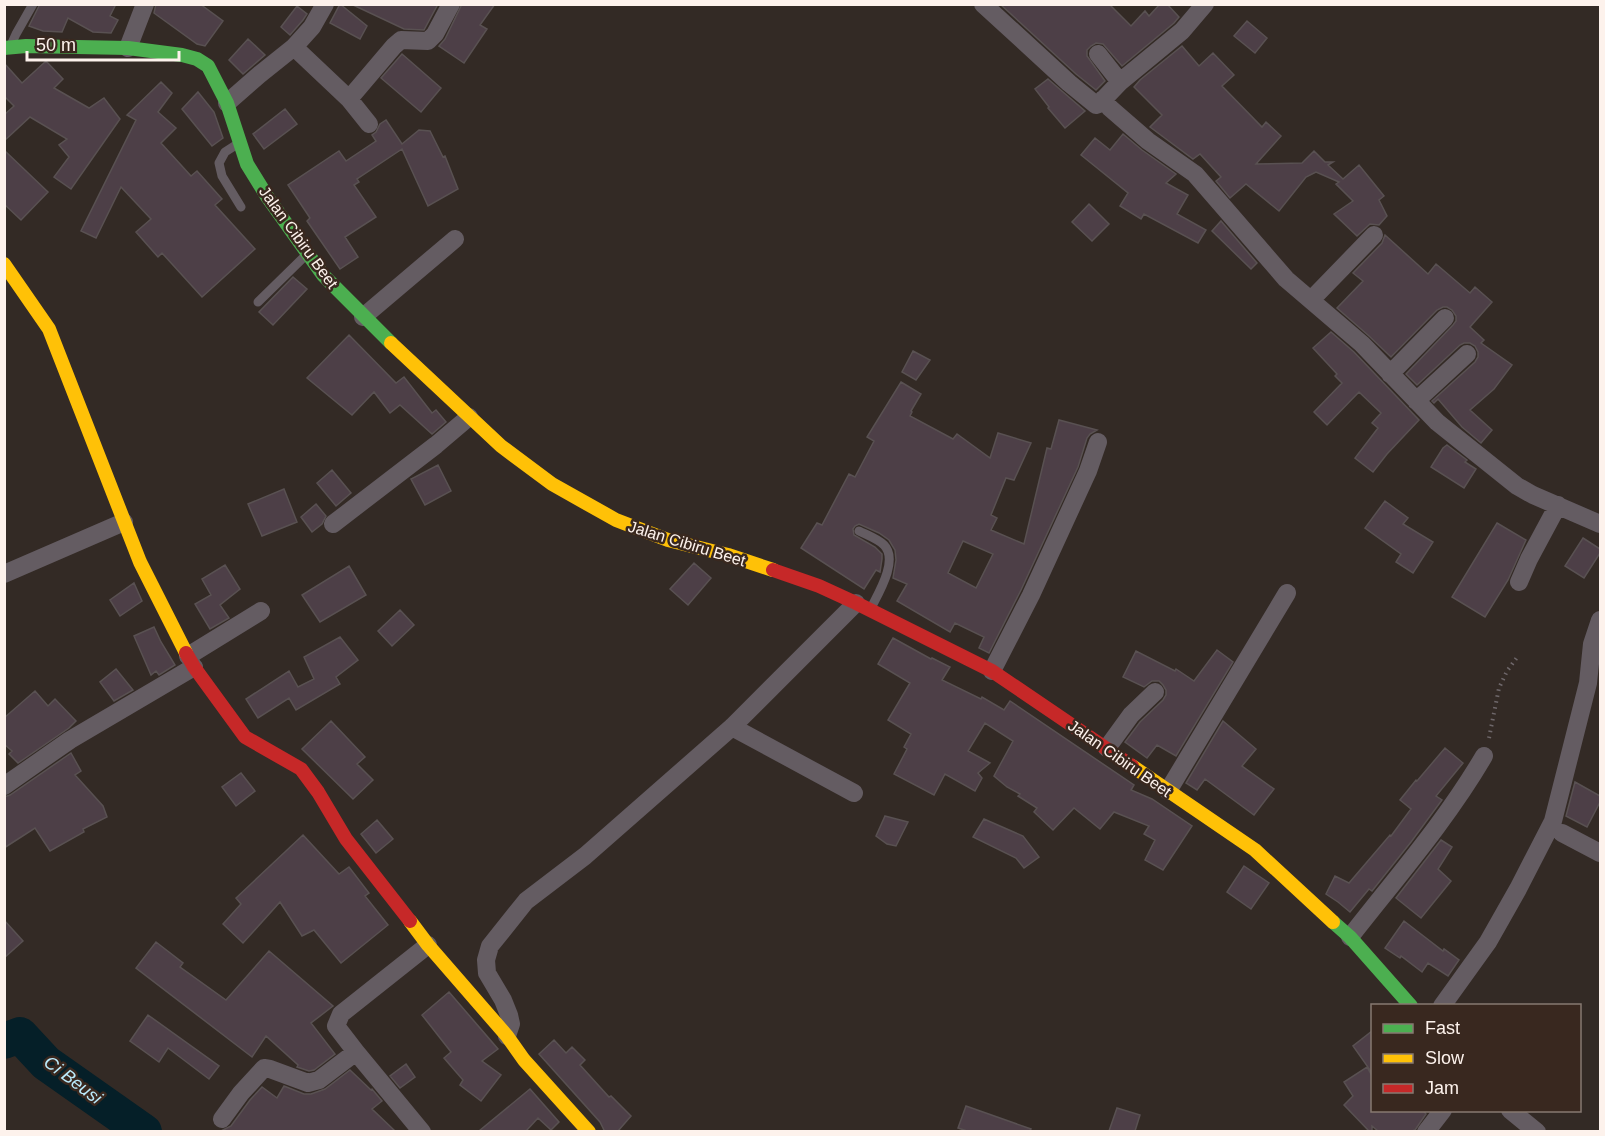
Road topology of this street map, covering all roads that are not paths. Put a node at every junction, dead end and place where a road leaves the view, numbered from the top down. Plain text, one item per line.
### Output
1 (33, 4) edge
2 (145, 4) edge
3 (325, 4) edge
4 (451, 4) edge
5 (984, 4) edge
6 (1205, 4) edge
7 (294, 47) junction
8 (8, 48) edge
9 (128, 48) junction
10 (1098, 54) dead end
11 (1120, 82) junction
12 (349, 99) junction
13 (1103, 99) junction
14 (227, 104) junction
15 (369, 124) dead end
16 (241, 142) junction
17 (241, 207) dead end
18 (1374, 235) dead end
19 (455, 239) dead end
20 (308, 254) junction
21 (4, 264) edge
22 (1311, 300) junction
23 (258, 302) dead end
24 (363, 317) junction
25 (1445, 318) dead end
26 (1467, 354) dead end
27 (1390, 374) junction
28 (1416, 401) junction
29 (469, 417) junction
30 (1098, 442) dead end
31 (1558, 506) junction
32 (124, 522) junction
33 (333, 524) dead end
34 (1600, 524) edge
35 (859, 531) dead end
36 (4, 574) edge
37 (1520, 582) dead end
38 (1287, 593) dead end
39 (863, 607) junction
40 (261, 611) dead end
41 (1600, 620) edge
42 (191, 662) junction
43 (992, 671) junction
44 (1155, 692) dead end
45 (732, 727) junction
46 (1107, 748) junction
47 (1484, 756) road end
48 (4, 786) edge
49 (1168, 791) junction
50 (854, 794) dead end
51 (1562, 833) dead end
52 (1600, 853) edge
53 (1350, 937) junction
54 (428, 945) junction
55 (1410, 1004) edge
56 (1443, 1004) edge
57 (507, 1035) junction
58 (356, 1052) junction
59 (1441, 1112) edge
60 (1513, 1112) edge
61 (222, 1119) dead end
62 (1531, 1124) edge
63 (422, 1131) edge
64 (589, 1131) edge
65 (1426, 1131) edge

1 - 8 lane
2 - 9 street
3 - 7 street
4 - 12 street
5 - 13 street
6 - 11 street
7 - 12 street
7 - 14 street
8 - 9 street, Jalan Cibiru Beet
9 - 14 street, Jalan Cibiru Beet
10 - 11 street
11 - 13 street
12 - 15 street
13 - 22 street
14 - 16 street, Jalan Cibiru Beet
16 - 17 lane
16 - 20 street, Jalan Cibiru Beet
18 - 22 street
19 - 24 street
20 - 23 lane
20 - 24 street, Jalan Cibiru Beet
21 - 32 street
22 - 27 street
24 - 29 street, Jalan Cibiru Beet
25 - 27 street
26 - 28 street
27 - 28 street
28 - 31 street
29 - 33 street
29 - 39 street, Jalan Cibiru Beet
30 - 43 street
31 - 34 street
31 - 37 street
32 - 36 street
32 - 42 street
35 - 39 lane
38 - 49 street
39 - 43 street, Jalan Cibiru Beet
39 - 45 street
40 - 42 street
41 - 56 street
42 - 48 street
42 - 54 street
43 - 46 street, Jalan Cibiru Beet
44 - 46 street
45 - 50 street
45 - 57 street
46 - 49 street, Jalan Cibiru Beet
47 - 53 street
49 - 53 street, Jalan Cibiru Beet
51 - 52 street
53 - 55 street, Jalan Cibiru Beet
54 - 57 street
54 - 58 street
57 - 64 street
58 - 61 street
58 - 63 street
59 - 65 street
60 - 62 street

